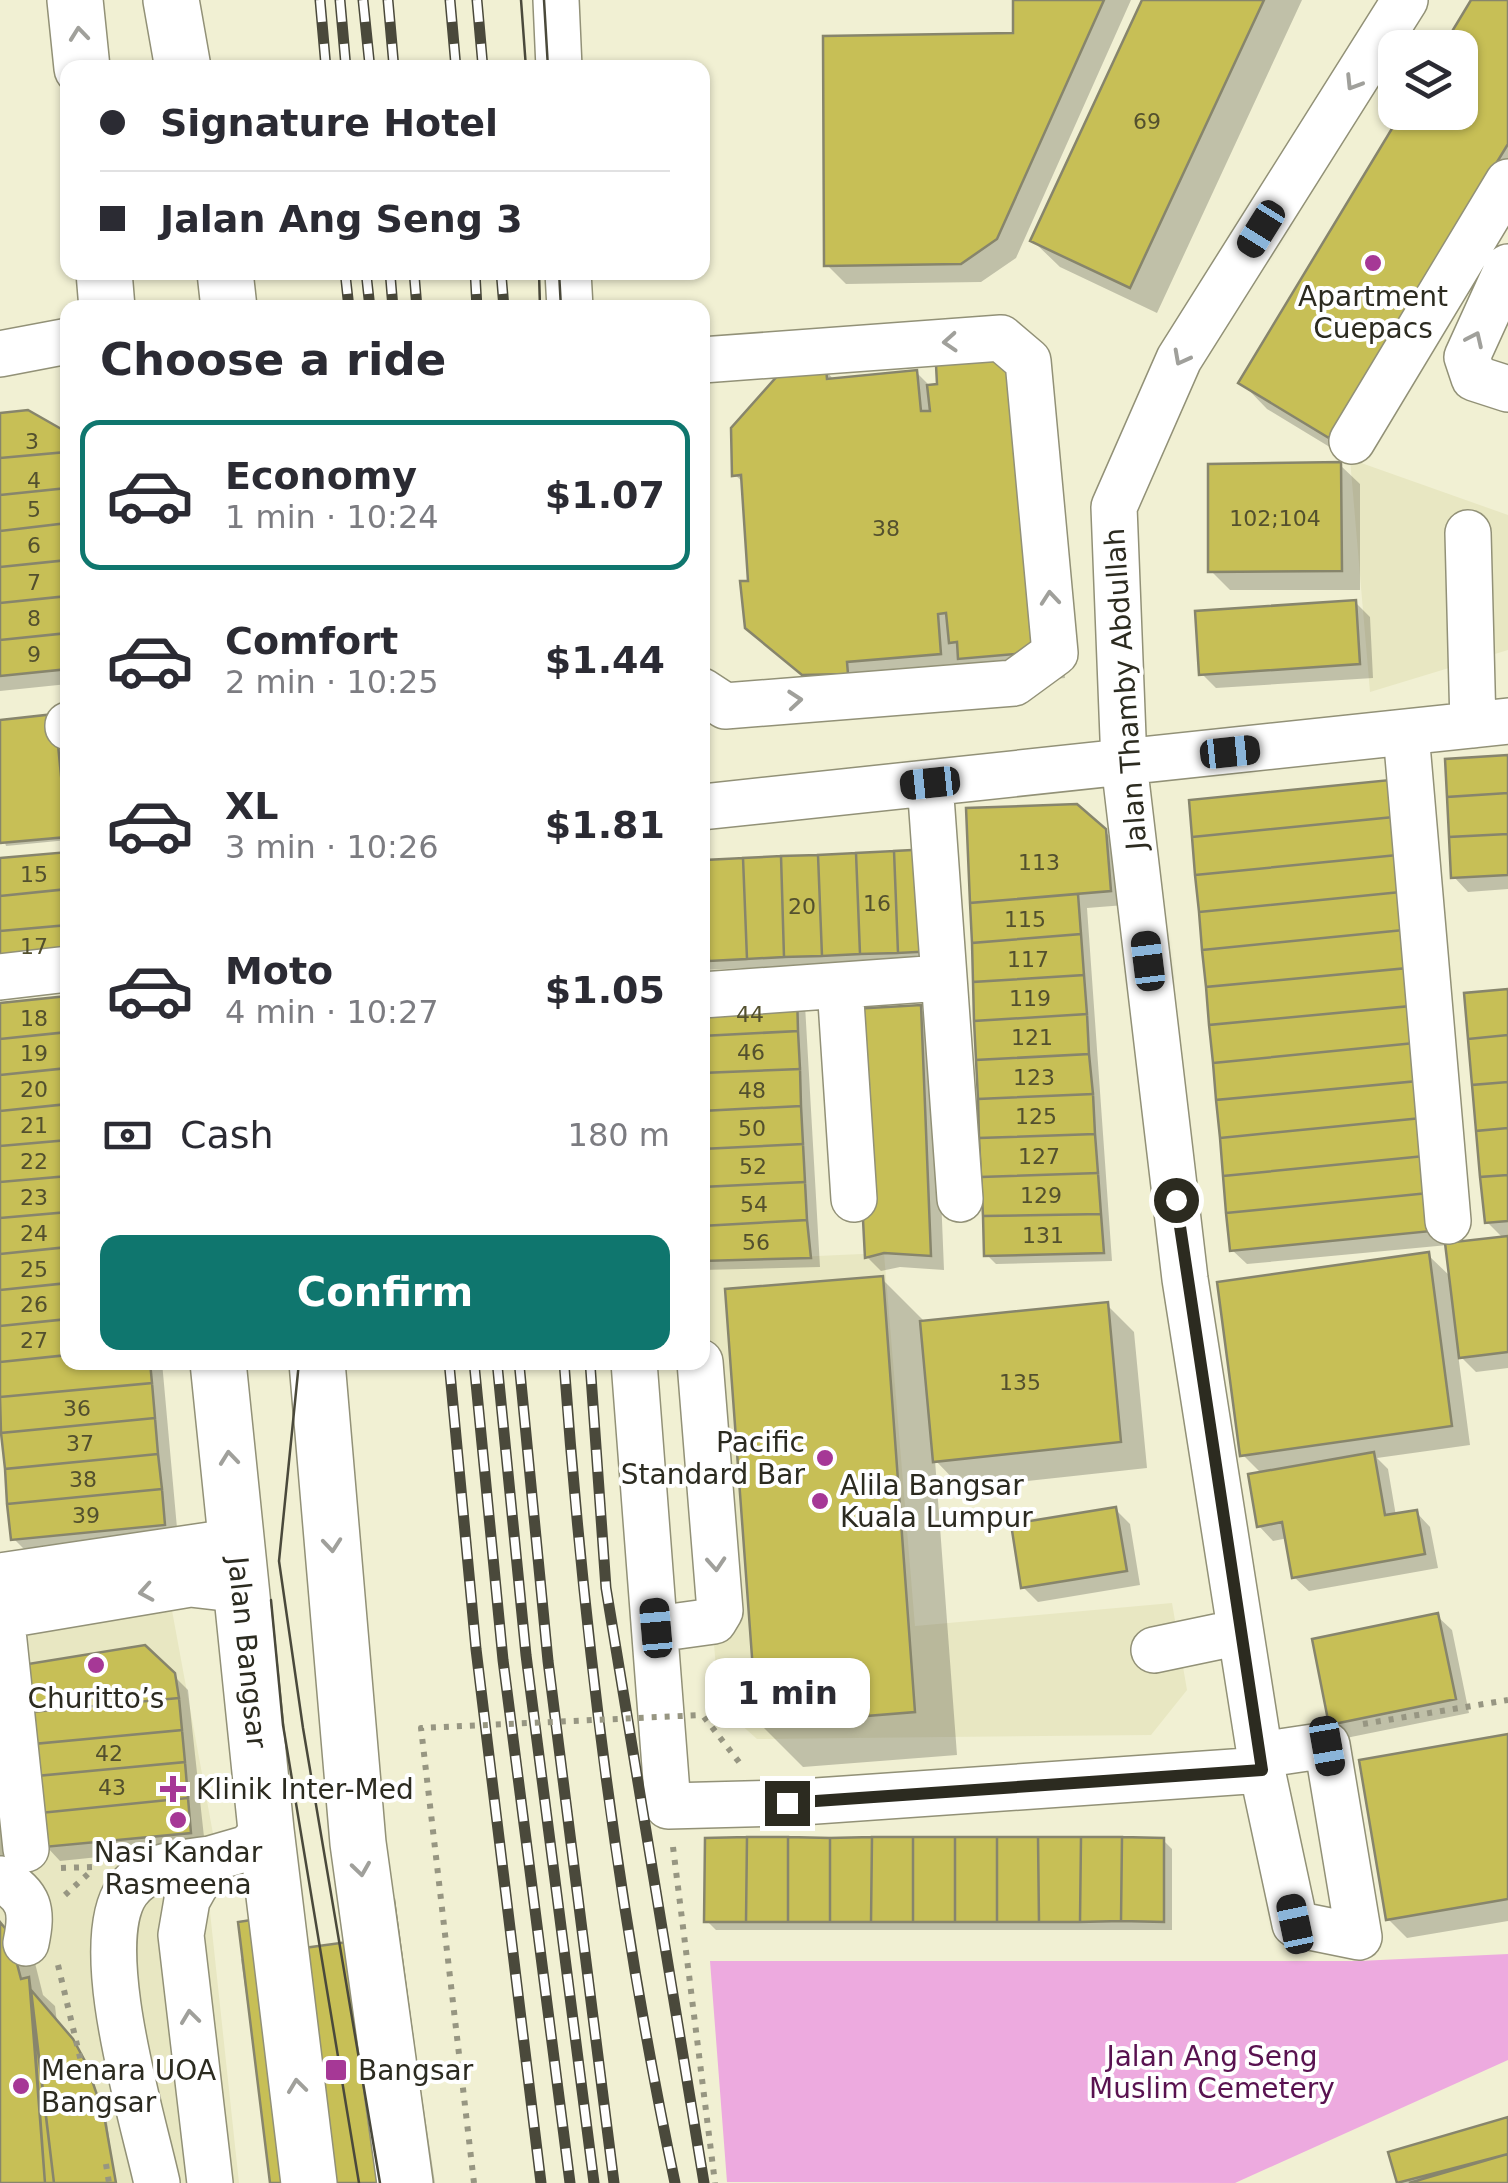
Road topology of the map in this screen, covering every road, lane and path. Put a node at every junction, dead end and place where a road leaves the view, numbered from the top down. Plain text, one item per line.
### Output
1 (75, 0) edge
2 (171, 0) edge
3 (200, 0) edge
4 (556, 0) edge
5 (1405, 0) edge
6 (81, 60) edge
7 (182, 60) edge
8 (203, 60) edge
9 (559, 60) edge
10 (1508, 182) edge
11 (1508, 267) edge
12 (60, 343) edge
13 (0, 354) edge
14 (710, 359) edge
15 (1508, 389) edge
16 (1352, 441) dead end
17 (1468, 533) dead end
18 (710, 696) edge
19 (1490, 723) edge
20 (1406, 733) junction
21 (1124, 763) junction
22 (930, 783) junction
23 (710, 806) edge
24 (60, 970) edge
25 (0, 977) edge
26 (941, 978) junction
27 (840, 986) junction
28 (710, 994) edge
29 (854, 1198) dead end
30 (960, 1199) dead end
31 (1448, 1221) dead end
32 (219, 1370) edge
33 (319, 1370) edge
34 (634, 1370) edge
35 (701, 1370) edge
36 (710, 1484) junction
37 (642, 1490) junction
38 (240, 1566) junction
39 (0, 1603) edge
40 (656, 1628) junction
41 (1240, 1632) junction
42 (1154, 1650) dead end
43 (1508, 1700) edge
44 (702, 1715) dead end
45 (1354, 1726) dead end
46 (1261, 1763) junction
47 (668, 1806) junction
48 (266, 1830) junction
49 (210, 1858) junction
50 (160, 1866) junction
51 (16, 1873) edge
52 (26, 1942) dead end
53 (156, 2183) edge
54 (210, 2183) edge
55 (309, 2183) edge
56 (405, 2183) edge
57 (474, 2183) edge
58 (715, 2183) edge

6 -> 1 main road
2 - 7 main road
3 - 8 main road
4 - 9 street
5 -> 21 street, Jalan Thamby Abdullah
10 - 16 street
15 -> 11 street
12 - 13 street
18 -> 14 street
17 - 19 street
19 - 20 street
20 - 21 street
20 - 31 street
21 - 22 street
21 - 41 street, Jalan Thamby Abdullah
22 - 23 street
22 - 26 street
24 - 25 street
26 - 27 street
26 - 30 street
27 - 28 street
27 - 29 street
38 -> 32 main road, Jalan Bangsar
33 -> 56 main road
34 - 37 street
35 - 36 street
36 - 37 street
36 -> 40 street
37 - 40 street
38 - 39 street
38 - 48 main road, Jalan Bangsar
39 - 51 street
40 - 47 street
41 - 42 street
41 - 46 street, Jalan Thamby Abdullah
43 - 45 path
44 - 57 path, bridge
46 - 46 street, Jalan Thamby Abdullah
46 - 47 street
47 - 58 path
48 - 49 street
55 -> 48 main road, Jalan Bangsar
49 - 50 street
54 -> 49 street
50 - 51 path
50 - 53 street
51 - 52 street

